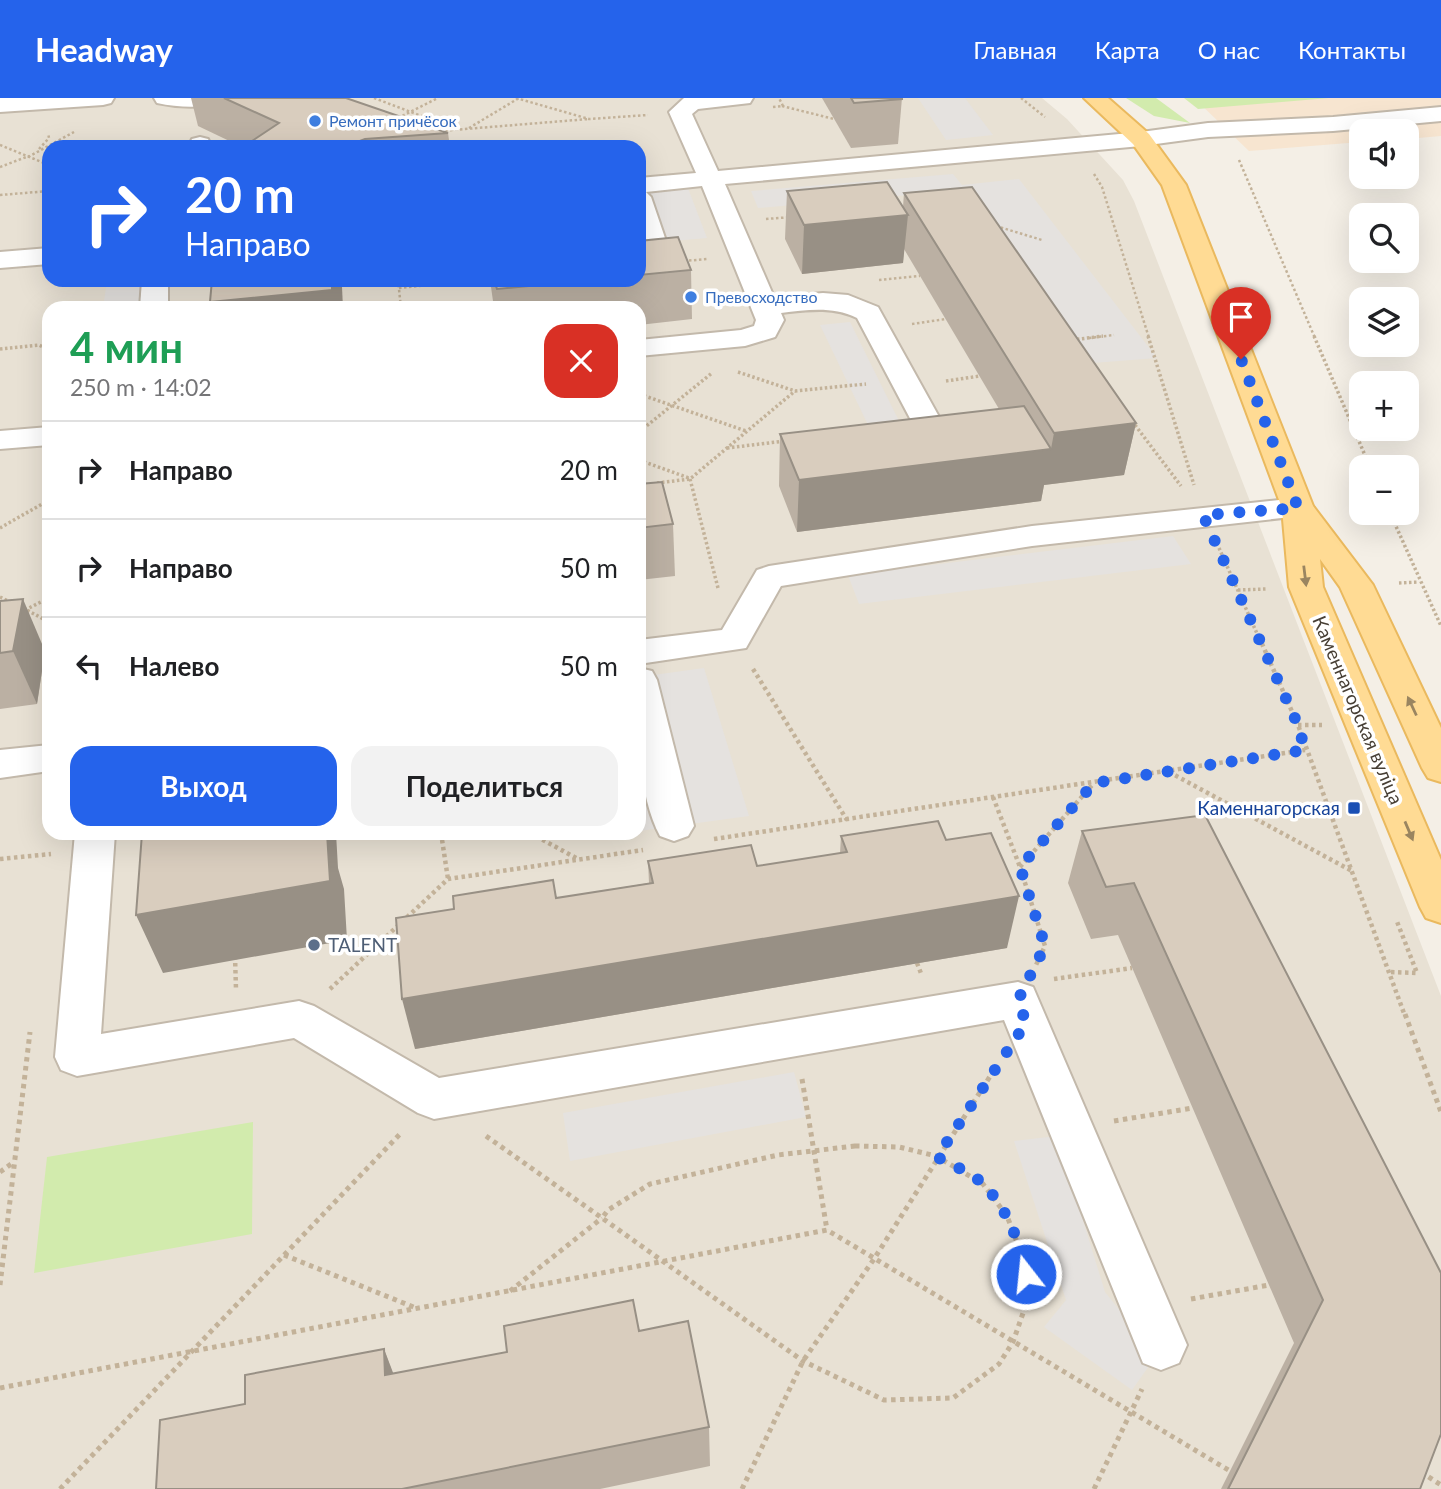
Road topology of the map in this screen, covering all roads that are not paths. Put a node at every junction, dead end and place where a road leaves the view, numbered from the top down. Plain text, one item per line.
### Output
1 (103, 98) edge
2 (164, 98) edge
3 (217, 98) edge
4 (742, 98) edge
5 (1095, 98) edge
6 (0, 105) edge
7 (1441, 114) edge
8 (1142, 139) junction
9 (711, 179) junction
10 (646, 184) edge
11 (646, 218) edge
12 (653, 238) edge
13 (42, 257) edge
14 (0, 260) edge
15 (764, 319) junction
16 (646, 347) edge
17 (928, 424) edge
18 (42, 437) edge
19 (0, 440) edge
20 (1298, 508) junction
21 (646, 651) edge
22 (646, 733) edge
23 (42, 759) edge
24 (0, 764) edge
25 (1441, 768) edge
26 (660, 838) road end
27 (94, 840) edge
28 (1441, 907) edge
29 (1153, 1326) road end

1 - 6 lane
2 - 3 lane
4 - 9 lane
5 - 8 main road, Каменнагорская вуліца
7 - 8 lane
8 - 9 lane
8 - 20 main road, Каменнагорская вуліца
9 - 10 lane
9 - 15 lane
11 - 12 lane
13 - 14 lane
15 - 16 lane
15 - 17 lane
18 - 19 lane
20 - 21 lane
25 -> 20 main road, Каменнагорская вуліца
20 -> 28 main road, Каменнагорская вуліца
22 - 26 lane
23 - 24 lane
27 - 29 lane

